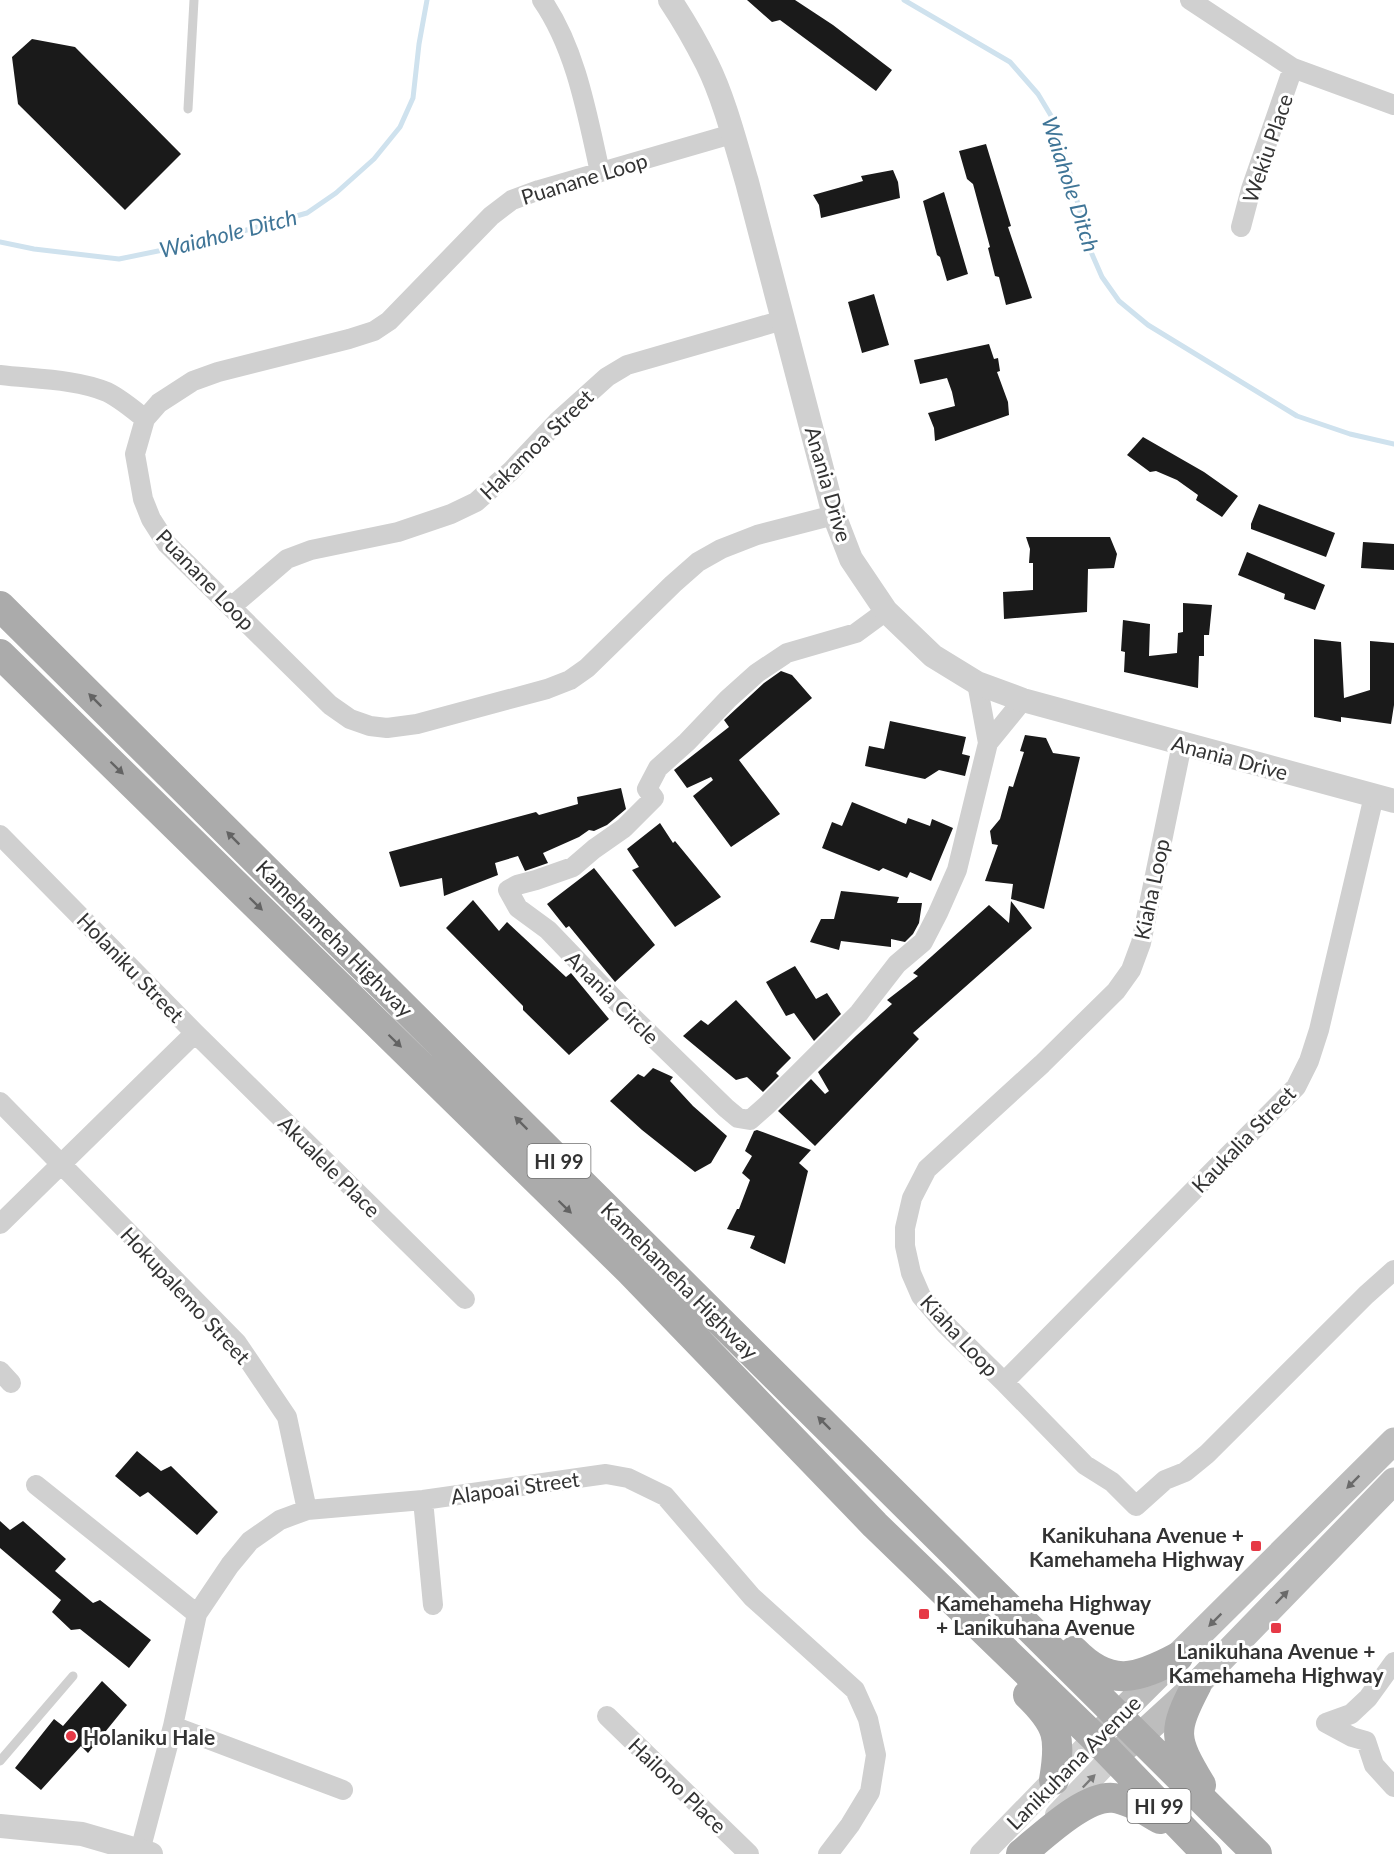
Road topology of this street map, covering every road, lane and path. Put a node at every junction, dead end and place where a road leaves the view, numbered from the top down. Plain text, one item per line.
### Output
1 (194, 0) edge
2 (542, 0) edge
3 (670, 0) edge
4 (1190, 0) edge
5 (1293, 68) junction
6 (1394, 105) edge
7 (188, 109) dead end
8 (732, 134) junction
9 (600, 172) junction
10 (1241, 227) dead end
11 (783, 320) junction
12 (0, 375) edge
13 (145, 419) junction
14 (834, 515) junction
15 (0, 606) edge
16 (231, 607) junction
17 (886, 611) junction
18 (0, 654) edge
19 (977, 683) junction
20 (1023, 700) junction
21 (988, 743) junction
22 (1182, 744) junction
23 (1384, 798) edge
24 (0, 835) edge
25 (195, 1033) junction
26 (0, 1102) edge
27 (62, 1164) junction
28 (0, 1224) edge
29 (1394, 1270) edge
30 (465, 1299) dead end
31 (1004, 1382) junction
32 (1394, 1441) edge
33 (849, 1448) junction
34 (1394, 1481) edge
35 (36, 1485) dead end
36 (423, 1500) junction
37 (307, 1510) junction
38 (875, 1525) junction
39 (433, 1605) dead end
40 (197, 1614) junction
41 (1178, 1657) junction
42 (1394, 1662) edge
43 (73, 1676) dead end
44 (1197, 1684) junction
45 (607, 1716) dead end
46 (1118, 1716) junction
47 (173, 1726) junction
48 (1139, 1737) junction
49 (1103, 1747) junction
50 (0, 1761) edge
51 (1054, 1780) junction
52 (1394, 1787) edge
53 (343, 1790) dead end
54 (1217, 1813) junction
55 (0, 1826) edge
56 (1184, 1832) junction
57 (145, 1853) edge
58 (749, 1854) edge
59 (828, 1854) edge
60 (982, 1854) edge
61 (1020, 1854) edge
62 (1207, 1854) edge
63 (1257, 1854) edge

1 - 7 lane
2 - 9 street
3 - 8 street, Anania Drive
4 - 5 street
5 - 6 street
5 - 10 street, Wekiu Place
8 - 9 street, Puanane Loop
8 - 11 street, Anania Drive
9 - 13 street, Puanane Loop
11 - 14 street, Anania Drive
11 - 16 street, Hakamoa Street
12 - 13 street
13 - 16 street, Puanane Loop
14 - 16 street, Puanane Loop
14 - 17 street, Anania Drive
33 -> 15 main road, Kamehameha Highway / HI 99
17 - 19 street, Anania Drive
17 - 21 street, Anania Circle
18 -> 38 main road, Kamehameha Highway / HI 99
19 - 20 street, Anania Drive
19 - 21 street, Anania Circle
20 - 21 street, Anania Circle
20 - 22 street, Anania Drive
22 - 23 street, Anania Drive
22 - 31 street, Kiaha Loop
23 - 31 street, Kaukalia Street
24 - 25 street, Holaniku Street
25 - 27 street, Holaniku Street
25 - 30 street, Akualele Place
26 - 27 street, Hokupalemo Street
27 - 28 street, Holaniku Street
27 - 37 street, Hokupalemo Street
29 - 31 street, Kiaha Loop
32 -> 41 main road, Lanikuhana Avenue
33 - 41 main road
33 - 46 main road, Kamehameha Highway / HI 99
44 -> 34 main road, Lanikuhana Avenue
35 - 40 street
36 - 37 street, Alapoai Street
36 - 39 street
36 - 59 street, Alapoai Street
37 - 40 street, Alapoai Street
38 - 49 main road, Kamehameha Highway / HI 99
38 - 51 main road
40 - 47 street, Alapoai Street
41 - 46 main road, Lanikuhana Avenue
42 - 52 street
43 - 50 lane
44 - 48 main road, Lanikuhana Avenue
44 - 54 main road
45 - 58 street, Hailono Place
46 - 48 main road, Kamehameha Highway / HI 99
46 - 49 main road, Lanikuhana Avenue
47 - 53 street
47 - 57 street, Alapoai Street
48 - 49 main road, Lanikuhana Avenue
48 - 54 main road, Kamehameha Highway / HI 99
49 - 51 street, Lanikuhana Avenue
49 - 56 main road, Kamehameha Highway / HI 99
61 -> 49 street, Lanikuhana Avenue
51 - 60 street, Lanikuhana Avenue
54 - 63 main road, Kamehameha Highway / HI 99
55 - 57 street
56 - 61 main road
56 - 62 main road, Kamehameha Highway / HI 99

